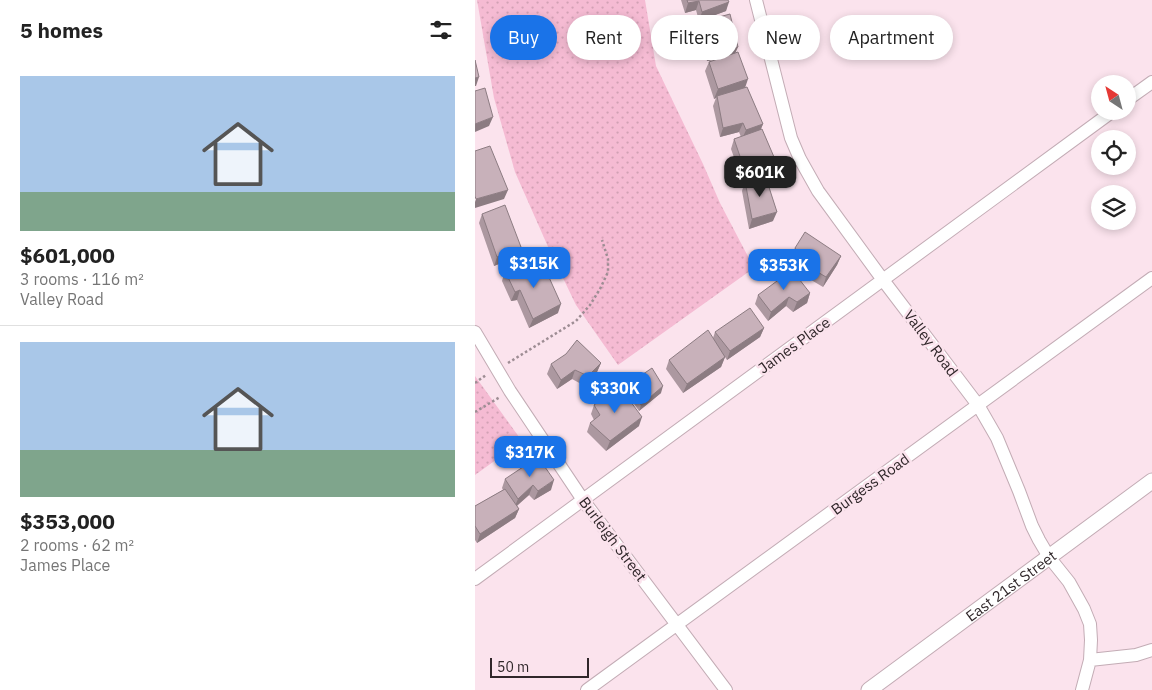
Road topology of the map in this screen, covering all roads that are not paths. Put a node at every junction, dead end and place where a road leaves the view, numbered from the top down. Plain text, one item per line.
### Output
1 (756, 0) edge
2 (1152, 82) edge
3 (1136, 94) edge
4 (1101, 120) edge
5 (1152, 278) edge
6 (883, 280) junction
7 (475, 332) edge
8 (978, 406) junction
9 (1152, 482) edge
10 (583, 500) junction
11 (1049, 557) junction
12 (475, 579) edge
13 (677, 624) junction
14 (1152, 650) edge
15 (1090, 660) junction
16 (587, 690) edge
17 (726, 690) edge
18 (869, 690) edge
19 (1082, 690) edge

1 - 6 street, Valley Road
2 - 3 street
4 - 6 street, James Place
5 - 8 street, Burgess Road
6 - 8 street, Valley Road
6 - 10 street, James Place
7 - 10 street, Burleigh Street
8 - 11 street, Valley Road
8 - 13 street, Burgess Road
9 - 11 street, East 21st Street
10 - 12 street, James Place
10 - 13 street, Burleigh Street
11 - 15 street, Valley Road
11 - 18 street, East 21st Street
13 - 16 street, Burgess Road
13 - 17 street, Burleigh Street
14 - 15 street
15 - 19 street, Valley Road

